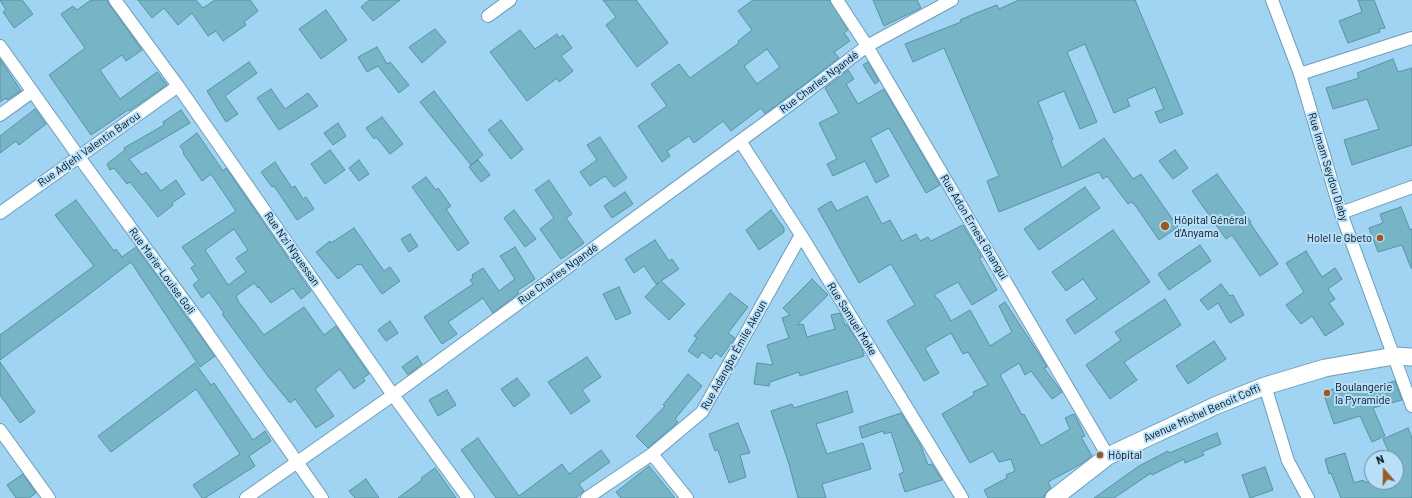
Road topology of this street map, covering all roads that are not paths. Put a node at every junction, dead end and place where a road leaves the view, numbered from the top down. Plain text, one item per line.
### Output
1 (115, 0) edge
2 (510, 0) edge
3 (837, 0) edge
4 (952, 0) edge
5 (1272, 0) edge
6 (488, 16) dead end
7 (1412, 38) edge
8 (0, 46) edge
9 (867, 46) junction
10 (1300, 74) junction
11 (178, 86) junction
12 (32, 92) junction
13 (0, 115) edge
14 (740, 141) junction
15 (79, 158) junction
16 (1412, 187) edge
17 (0, 213) edge
18 (1341, 213) junction
19 (801, 235) junction
20 (1394, 356) junction
21 (1412, 357) edge
22 (1265, 386) junction
23 (393, 395) junction
24 (1412, 406) edge
25 (0, 430) edge
26 (652, 454) junction
27 (1108, 456) junction
28 (296, 462) junction
29 (49, 498) edge
30 (246, 498) edge
31 (322, 498) edge
32 (468, 498) edge
33 (587, 498) edge
34 (687, 498) edge
35 (962, 498) edge
36 (1054, 498) edge
37 (1308, 498) edge

1 - 11 street, Rue N'zi N'guessan
2 - 6 street
3 - 9 street, Rue Adon Ernest Gnangui
4 - 9 street, Rue Charles Ngandé
5 - 10 street, Rue Imam Seydou Diaby
7 - 10 street
8 - 12 street, Rue Marie-Louise Goli
9 - 14 street, Rue Charles Ngandé
9 - 27 street, Rue Adon Ernest Gnangui
10 - 18 street, Rue Imam Seydou Diaby
11 - 15 street, Rue Adjehi Valentin Barou
11 - 23 street, Rue N'zi N'guessan
12 - 13 street
12 - 15 street, Rue Marie-Louise Goli
14 - 19 street, Rue Samuel Moke
14 - 23 street, Rue Charles Ngandé
15 - 17 street, Rue Adjehi Valentin Barou
15 - 28 street, Rue Marie-Louise Goli
16 - 18 street
18 - 20 street, Rue Imam Seydou Diaby
19 - 26 street, Rue Adangbe Émile Akoun
19 - 35 street, Rue Samuel Moke
20 - 21 street, Avenue Michel Benoit Coffi
20 - 22 street, Avenue Michel Benoit Coffi
20 - 24 street, Rue Imam Seydou Diaby
22 - 27 street, Avenue Michel Benoit Coffi
22 - 37 street
23 - 28 street, Rue Charles Ngandé
23 - 32 street, Rue N'zi N'guessan
25 - 29 street
26 - 33 street, Rue Adangbe Émile Akoun
26 - 34 street
27 - 36 street, Avenue Michel Benoit Coffi
28 - 30 street, Rue Charles Ngandé
28 - 31 street, Rue Marie-Louise Goli

